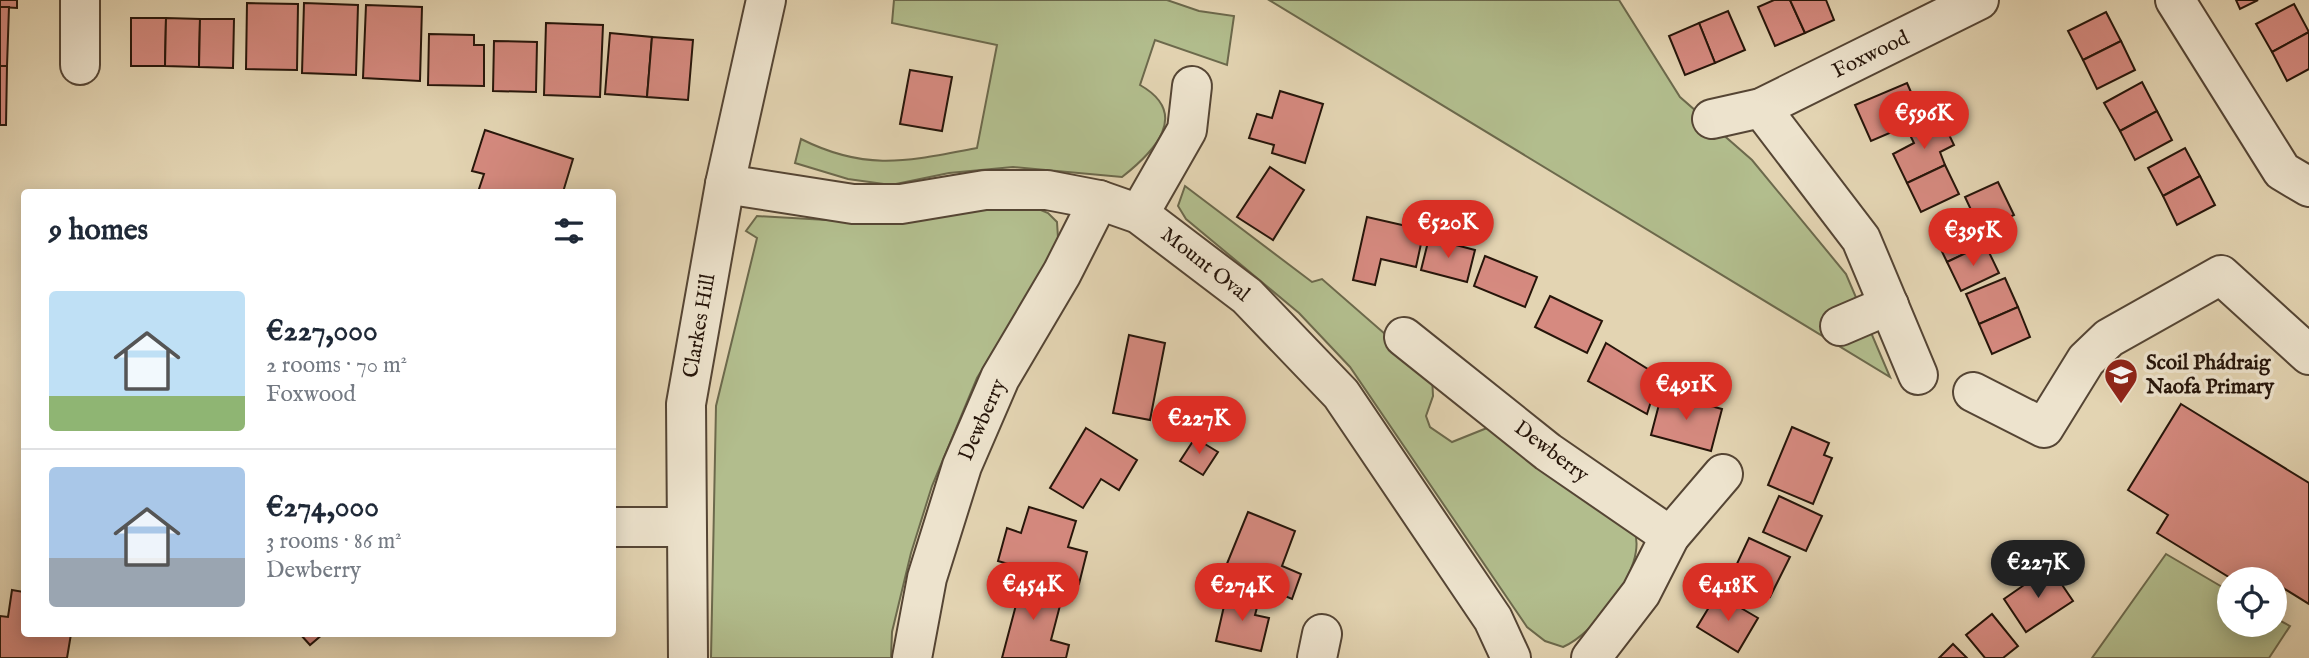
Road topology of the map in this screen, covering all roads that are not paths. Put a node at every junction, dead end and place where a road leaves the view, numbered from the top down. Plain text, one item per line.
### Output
1 (80, 0) edge
2 (766, 0) edge
3 (1979, 0) edge
4 (2175, 0) edge
5 (80, 65) dead end
6 (1192, 86) dead end
7 (1761, 108) junction
8 (1712, 119) dead end
9 (2295, 179) edge
10 (725, 184) junction
11 (1099, 200) junction
12 (1139, 214) junction
13 (1889, 305) junction
14 (1840, 326) dead end
15 (1404, 337) dead end
16 (2309, 355) edge
17 (1918, 375) dead end
18 (1973, 391) dead end
19 (1723, 474) dead end
20 (616, 527) edge
21 (685, 527) junction
22 (1670, 536) junction
23 (688, 658) edge
24 (912, 658) edge
25 (1511, 658) edge
26 (1591, 658) edge

1 - 5 street
2 - 10 street, Clarkes Hill
3 - 7 street, Foxwood
4 - 9 street
6 - 12 street
7 - 8 street, Foxwood
7 - 13 street
10 - 11 street, Mount Oval
10 - 21 street, Clarkes Hill
11 - 12 street, Mount Oval
11 - 24 street, Dewberry
12 - 25 street, Mount Oval
13 - 14 street
13 - 17 street
15 - 22 street, Dewberry
16 - 18 street
19 - 22 street
20 - 21 street
21 - 23 street, Clarkes Hill
22 - 26 street

